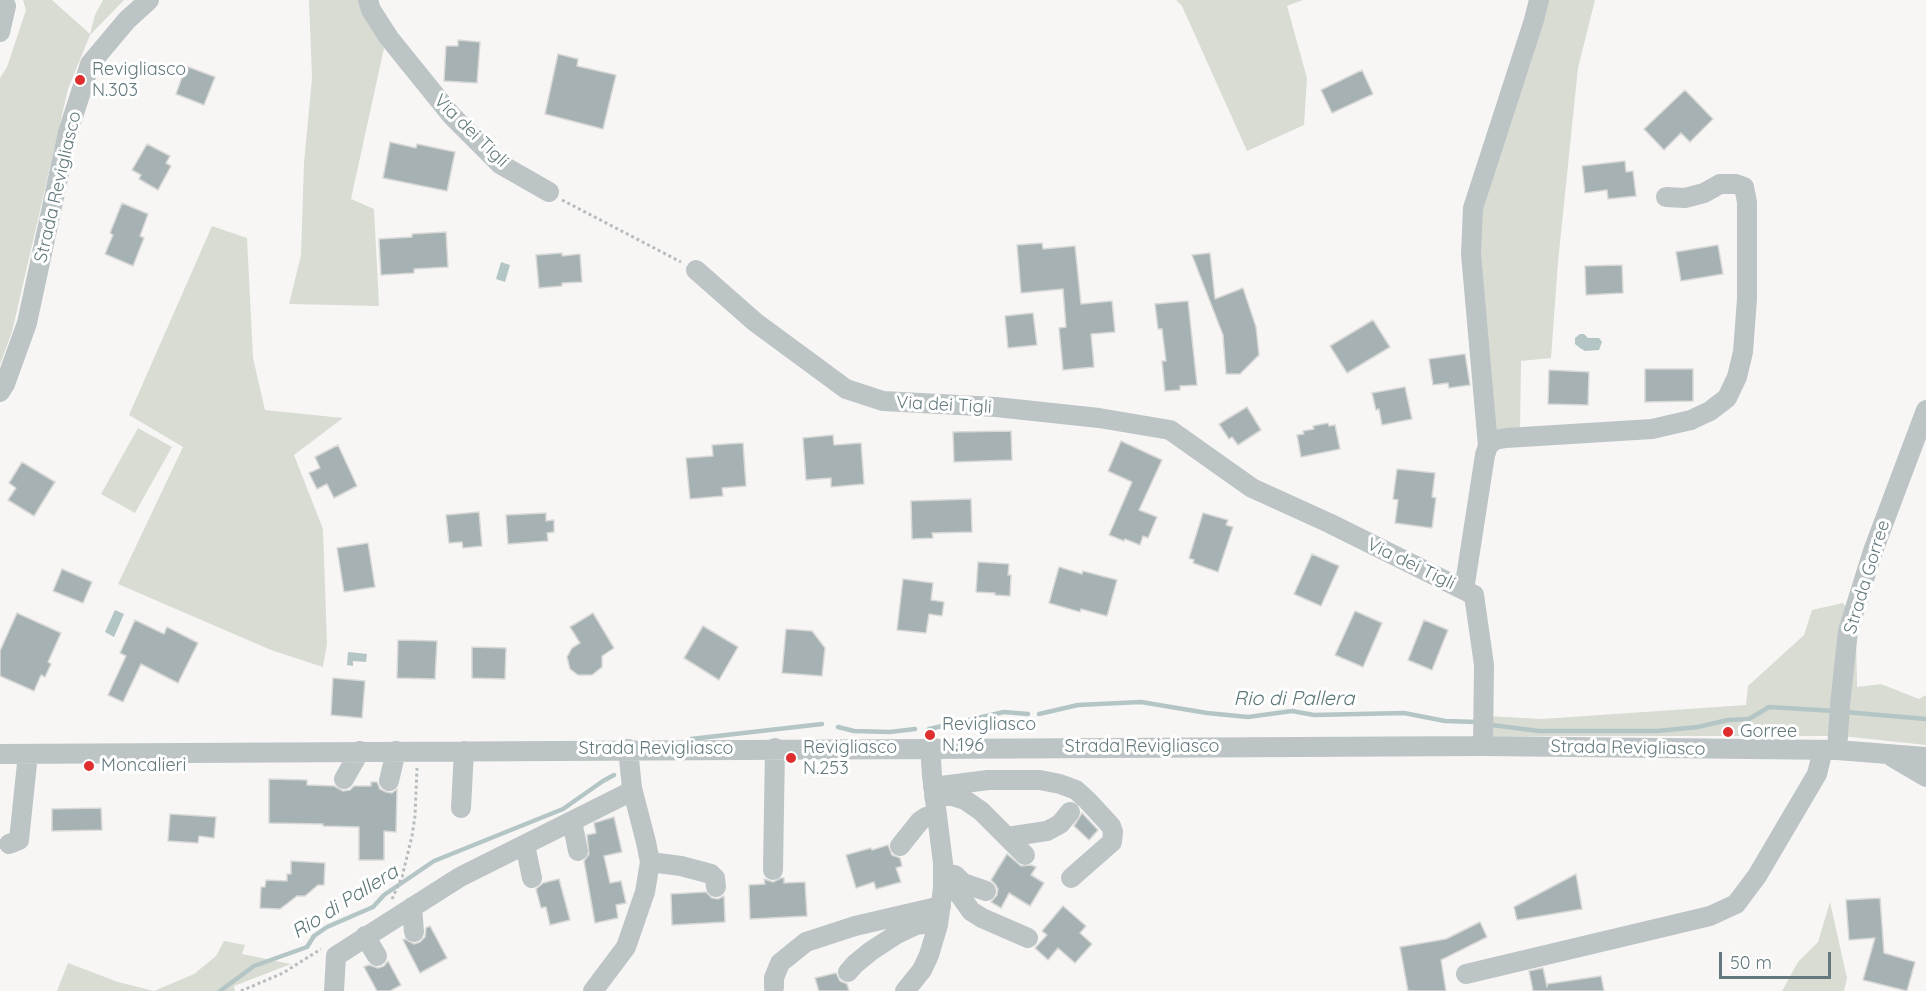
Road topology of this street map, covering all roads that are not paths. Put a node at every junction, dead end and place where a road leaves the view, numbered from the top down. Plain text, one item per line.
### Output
1 (3, 0) edge
2 (149, 0) edge
3 (368, 0) edge
4 (1539, 0) edge
5 (0, 32) edge
6 (549, 192) road end
7 (1666, 197) dead end
8 (696, 270) road end
9 (0, 392) edge
10 (1926, 410) edge
11 (1488, 446) junction
12 (1464, 590) junction
13 (1483, 746) junction
14 (775, 748) junction
15 (934, 748) junction
16 (628, 749) junction
17 (464, 750) junction
18 (1830, 750) junction
19 (360, 751) junction
20 (396, 751) junction
21 (0, 754) edge
22 (28, 754) junction
23 (1888, 754) junction
24 (1926, 757) edge
25 (1926, 777) edge
26 (344, 779) dead end
27 (389, 781) dead end
28 (632, 788) junction
29 (934, 799) junction
30 (461, 808) dead end
31 (1070, 812) dead end
32 (572, 821) junction
33 (1007, 837) junction
34 (9, 844) dead end
35 (525, 845) junction
36 (900, 846) dead end
37 (578, 851) dead end
38 (1025, 855) dead end
39 (648, 869) junction
40 (773, 870) dead end
41 (944, 873) junction
42 (532, 878) dead end
43 (1071, 878) dead end
44 (716, 887) dead end
45 (986, 891) dead end
46 (412, 907) junction
47 (940, 914) junction
48 (628, 916) dead end
49 (414, 932) dead end
50 (365, 936) junction
51 (1028, 938) dead end
52 (377, 956) dead end
53 (848, 972) dead end
54 (1466, 974) dead end
55 (774, 987) dead end
56 (334, 991) edge
57 (593, 991) edge
58 (905, 991) edge

1 - 5 street
2 - 9 street, Strada Revigliasco
3 - 6 street, Via dei Tigli
4 - 11 street
7 - 11 street
8 - 12 street, Via dei Tigli
10 - 18 street, Strada Gorree
11 - 12 street
12 - 13 street, Via dei Tigli
13 - 15 street, Strada Revigliasco
13 - 18 street, Strada Revigliasco
14 - 15 street, Strada Revigliasco
14 - 16 street, Strada Revigliasco
14 - 40 street
15 - 29 street
16 - 17 street, Strada Revigliasco
16 - 28 street
17 - 20 street, Strada Revigliasco
17 - 30 street
18 - 23 street, Strada Revigliasco
18 - 54 street, Strada Gorree
19 - 20 street, Strada Revigliasco
19 - 22 street, Strada Revigliasco
19 - 26 street
20 - 27 street
21 - 22 street, Strada Revigliasco
22 - 34 street
23 - 24 street, Strada Revigliasco
23 - 25 street, Strada Revigliasco
28 - 32 street
28 - 39 street
29 - 33 street
29 - 36 street
29 - 41 street
29 - 43 street
31 - 33 street
32 - 35 street
32 - 37 street
33 - 38 street
35 - 42 street
35 - 46 street
39 - 44 street
39 - 48 street
39 - 57 street
41 - 45 street
41 - 47 street
41 - 51 street
46 - 49 street
46 - 50 street
47 - 53 street
47 - 55 street
47 - 58 street
50 - 52 street
50 - 56 street

